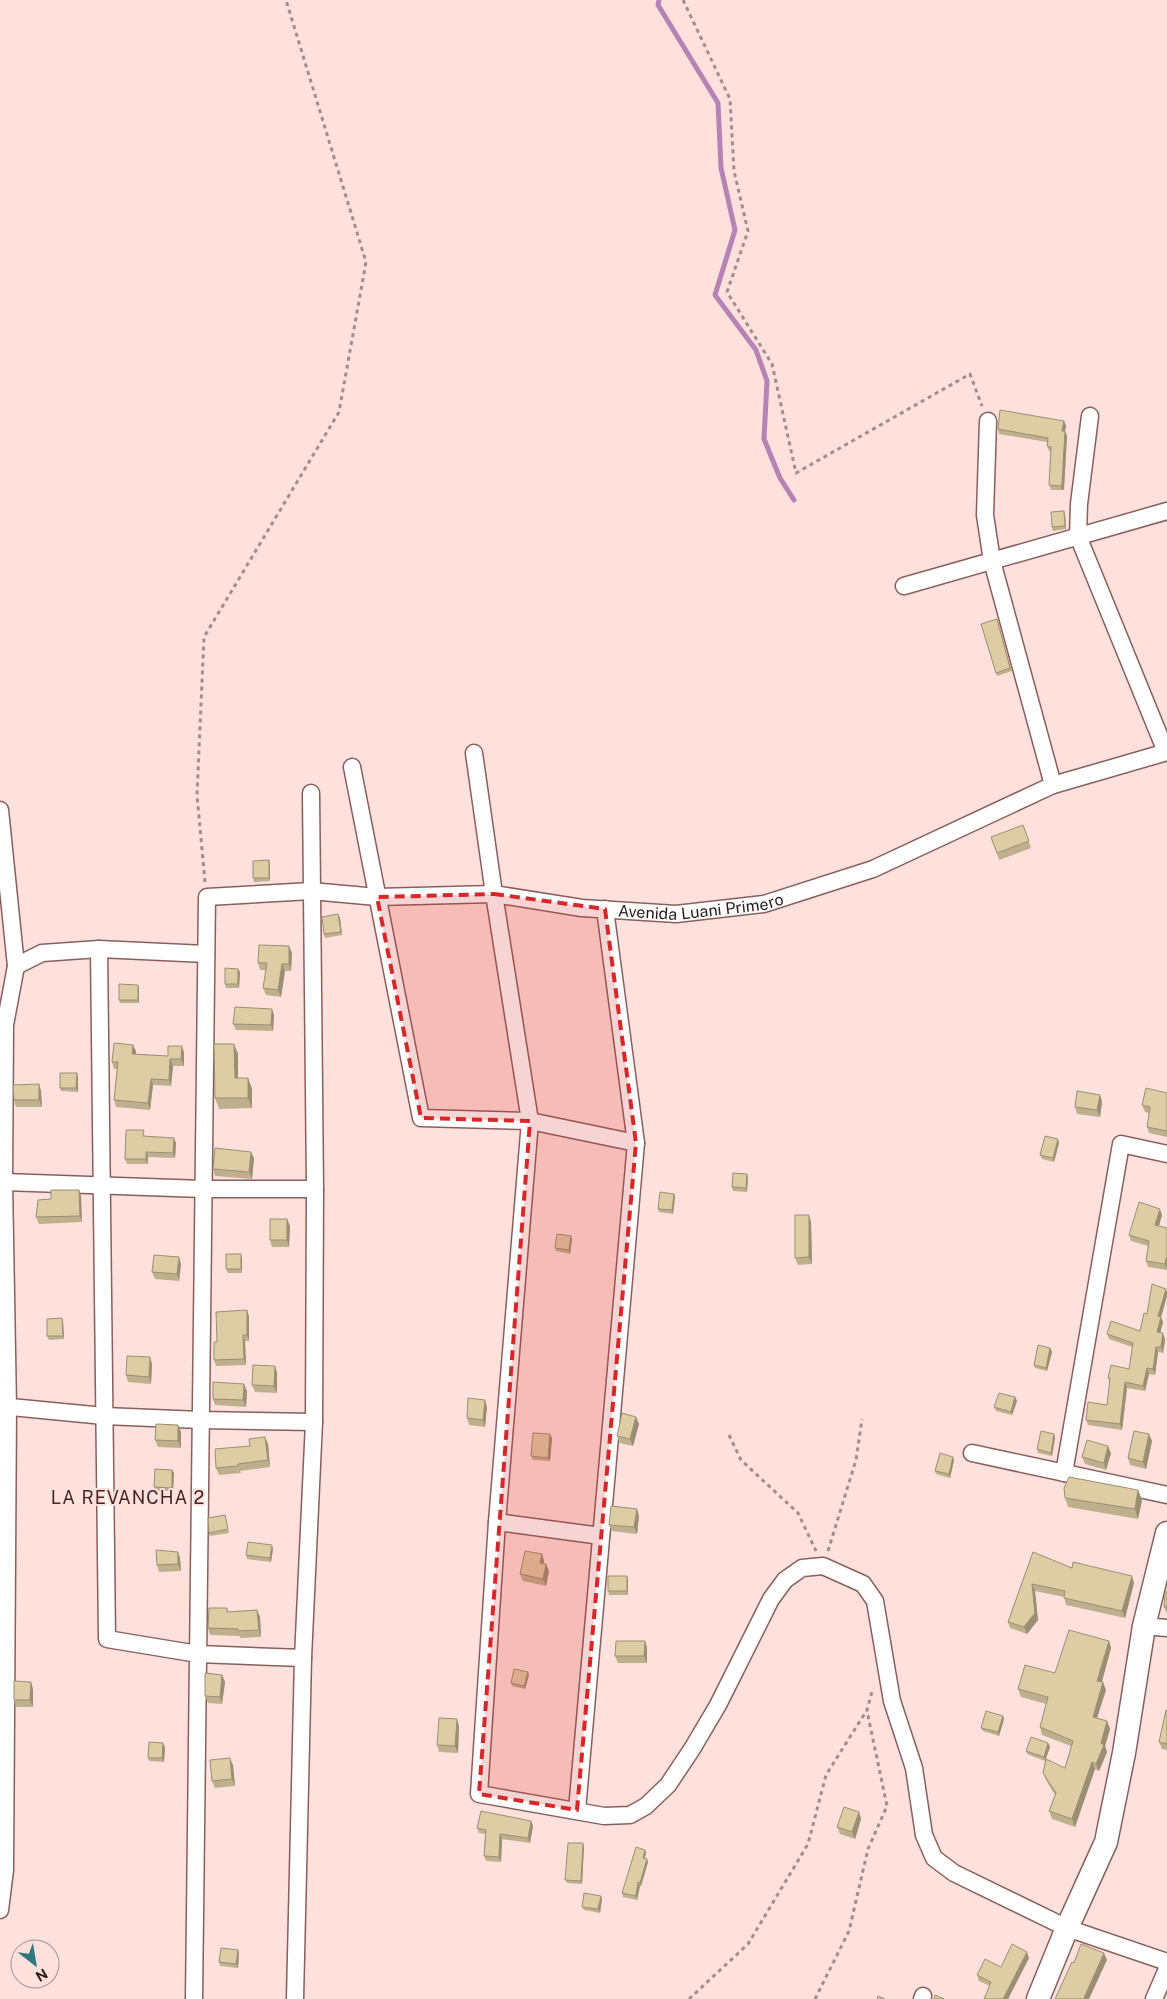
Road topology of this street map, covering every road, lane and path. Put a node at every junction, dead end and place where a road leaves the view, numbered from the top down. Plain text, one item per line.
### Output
1 (286, 0) edge
2 (683, 0) edge
3 (1090, 416) dead end
4 (988, 421) joint
5 (1167, 511) edge
6 (1078, 536) junction
7 (992, 561) junction
8 (904, 586) dead end
9 (1166, 752) edge
10 (474, 753) dead end
11 (352, 767) dead end
12 (1053, 785) junction
13 (311, 793) dead end
14 (0, 810) edge
15 (311, 891) junction
16 (494, 894) junction
17 (207, 897) junction
18 (377, 897) junction
19 (605, 909) junction
20 (99, 949) junction
21 (206, 954) junction
22 (16, 966) junction
23 (4, 1003) edge
24 (530, 1121) junction
25 (636, 1143) junction
26 (1167, 1154) edge
27 (4, 1182) junction
28 (102, 1186) junction
29 (203, 1189) junction
30 (315, 1189) junction
31 (4, 1406) edge
32 (104, 1416) junction
33 (862, 1419) dead end
34 (201, 1420) junction
35 (314, 1422) junction
36 (729, 1436) dead end
37 (972, 1453) dead end
38 (1064, 1473) junction
39 (1167, 1495) edge
40 (496, 1522) junction
41 (1167, 1533) edge
42 (602, 1536) junction
43 (823, 1566) junction
44 (1144, 1626) junction
45 (3, 1628) edge
46 (1167, 1628) edge
47 (198, 1654) junction
48 (303, 1658) junction
49 (874, 1682) dead end
50 (867, 1710) junction
51 (577, 1810) junction
52 (3, 1870) edge
53 (0, 1910) edge
54 (1067, 1928) junction
55 (1167, 1962) edge
56 (1167, 1969) edge
57 (194, 1999) edge
58 (296, 1999) edge
59 (689, 1999) edge
60 (815, 1999) edge
61 (1038, 1999) edge
62 (1154, 1999) edge

1 - 17 path
2 - 4 path
3 - 6 street
4 - 7 street
5 - 6 street
6 - 7 street
6 - 9 street
7 - 8 street
7 - 12 street
9 - 12 street, Avenida Luani Primero
10 - 16 street
11 - 18 street
12 - 19 street, Avenida Luani Primero
13 - 15 street
14 - 22 street
15 - 17 street, Avenida Luani Primero
15 - 18 street, Avenida Luani Primero
15 - 30 street
16 - 18 street, Avenida Luani Primero
16 - 19 street, Avenida Luani Primero
16 - 24 street
17 - 21 street
18 - 24 street
19 - 25 street
20 - 21 street
20 - 22 street
20 - 28 street
21 - 29 street
22 - 23 street
23 - 27 street
24 - 25 street
24 - 40 street
25 - 42 street
26 - 38 street
27 - 28 street
27 - 31 street
28 - 29 street
28 - 32 street
29 - 30 street
29 - 34 street
30 - 35 street
31 - 32 street
31 - 45 street
32 - 34 street
32 - 47 street
33 - 43 path
34 - 35 street
34 - 47 street
35 - 48 street
36 - 43 path
37 - 38 street
38 - 39 street
40 - 42 street
40 - 51 street
41 - 44 street
42 - 51 street
43 - 51 street
43 - 54 street
44 - 46 street
44 - 54 street
45 - 52 street
47 - 48 street
47 - 57 street
48 - 58 street
49 - 50 path
50 - 59 path
50 - 60 path
52 - 53 street
54 - 55 street
54 - 61 street
56 - 62 street

